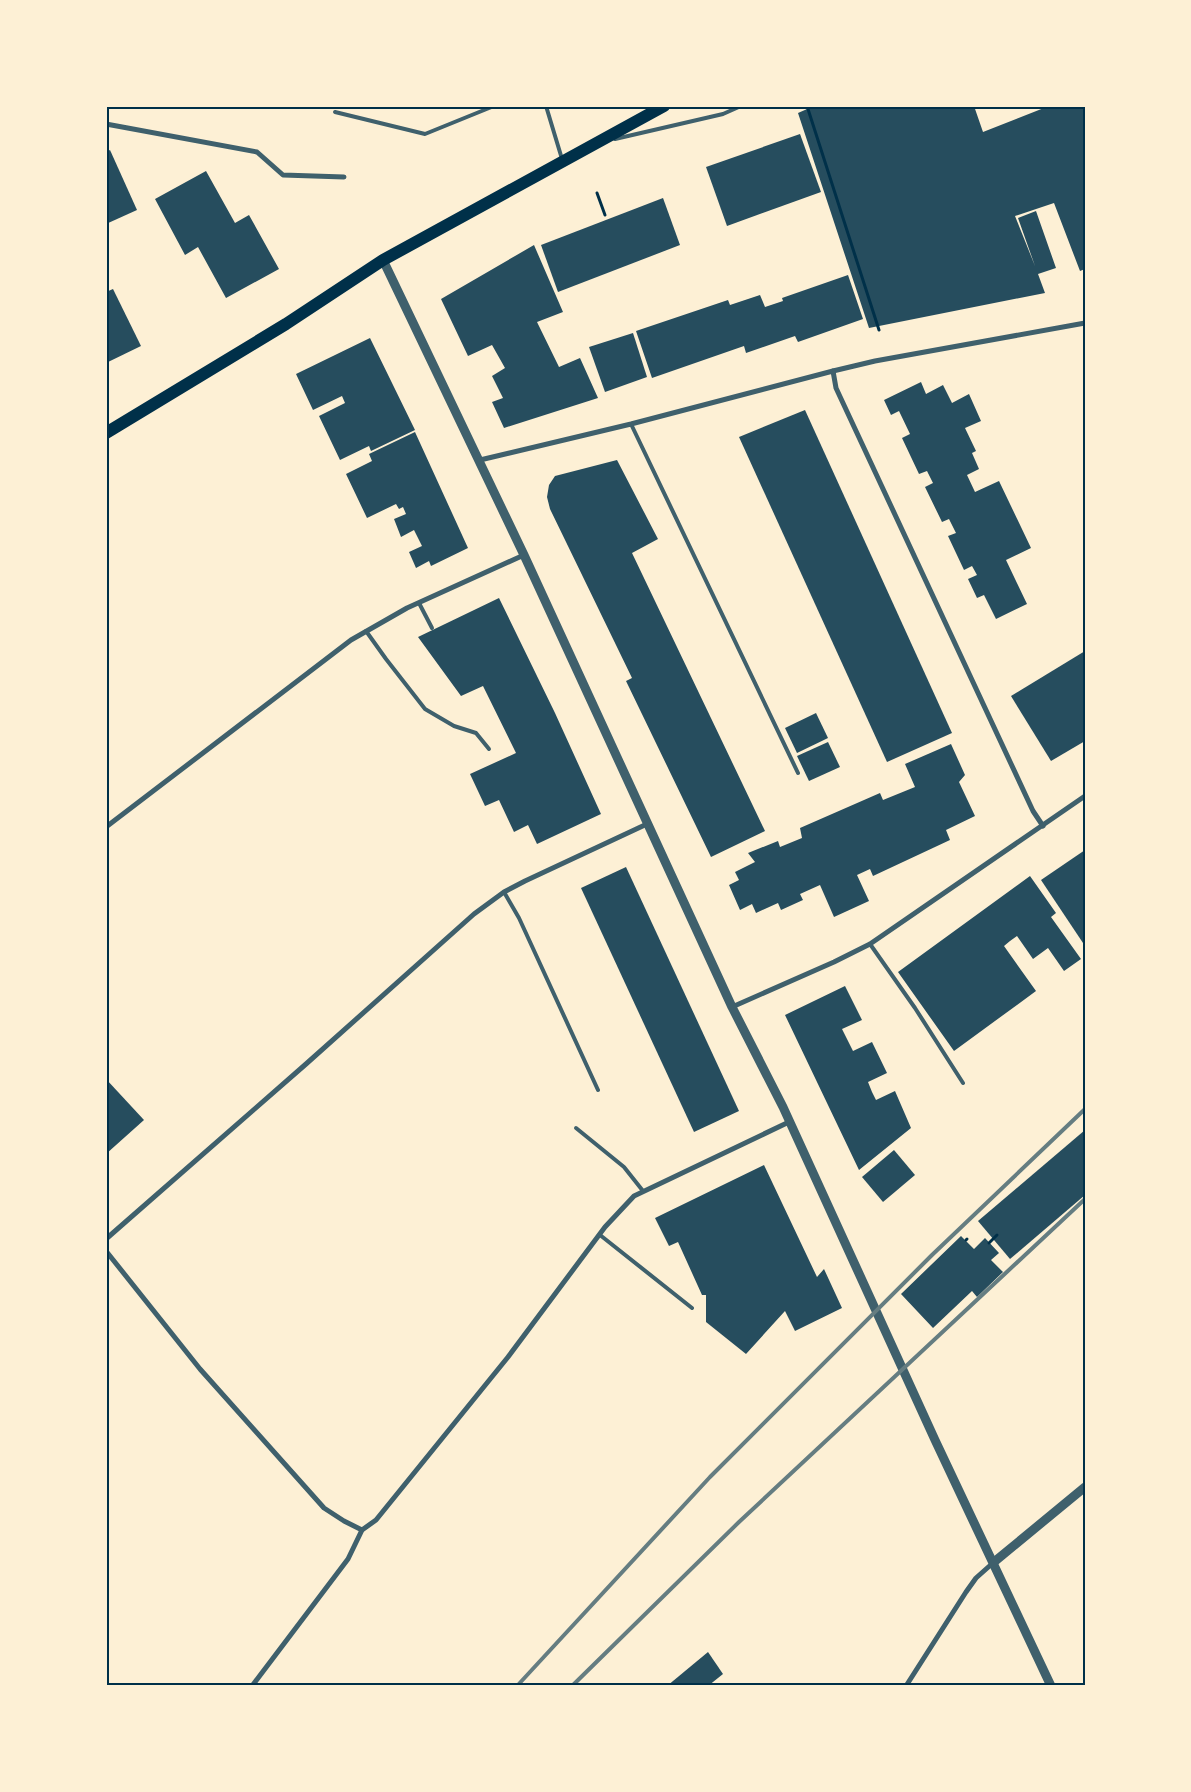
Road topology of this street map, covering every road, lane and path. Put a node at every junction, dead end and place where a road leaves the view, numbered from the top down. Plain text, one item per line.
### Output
1 (494, 106) edge
2 (546, 106) edge
3 (664, 106) edge
4 (741, 106) edge
5 (807, 106) edge
6 (335, 112) dead end
7 (106, 124) edge
8 (601, 142) junction
9 (563, 163) junction
10 (344, 177) dead end
11 (597, 193) dead end
12 (605, 215) dead end
13 (383, 260) junction
14 (1085, 323) edge
15 (879, 330) dead end
16 (833, 370) junction
17 (631, 424) junction
18 (106, 433) edge
19 (480, 460) junction
20 (524, 555) junction
21 (419, 603) junction
22 (432, 628) dead end
23 (366, 632) junction
24 (489, 749) dead end
25 (798, 773) dead end
26 (1085, 796) edge
27 (647, 824) junction
28 (1043, 826) junction
29 (106, 827) edge
30 (504, 892) junction
31 (870, 944) junction
32 (732, 1007) junction
33 (963, 1083) dead end
34 (598, 1090) dead end
35 (789, 1122) junction
36 (576, 1128) dead end
37 (643, 1191) junction
38 (600, 1235) junction
39 (997, 1235) dead end
40 (106, 1239) edge
41 (989, 1243) dead end
42 (106, 1251) edge
43 (692, 1308) dead end
44 (1085, 1487) edge
45 (362, 1530) junction
46 (994, 1562) junction
47 (252, 1686) edge
48 (906, 1686) edge
49 (1051, 1686) edge

1 - 6 lane
2 - 9 lane
3 - 8 main road
4 - 8 lane
5 - 15 path
7 - 10 street
8 - 9 main road
9 - 13 main road
11 - 12 path
13 - 18 main road
13 - 19 street
14 - 16 street
16 - 17 street
16 - 28 street
17 - 19 street
17 - 25 lane
19 - 20 street
20 - 21 street
20 - 27 street
21 - 22 lane
21 - 23 street
23 - 24 lane
23 - 29 street
26 - 28 street
27 - 30 street
27 - 32 street
28 - 31 street
30 - 34 lane
30 - 40 street
31 - 32 street
31 - 33 lane
32 - 35 street
35 - 37 street
35 - 46 street
36 - 37 lane
37 - 38 street
38 - 43 lane
38 - 45 street
39 - 41 path
42 - 45 street
44 - 46 street
45 - 47 street
46 - 48 street
46 - 49 street

